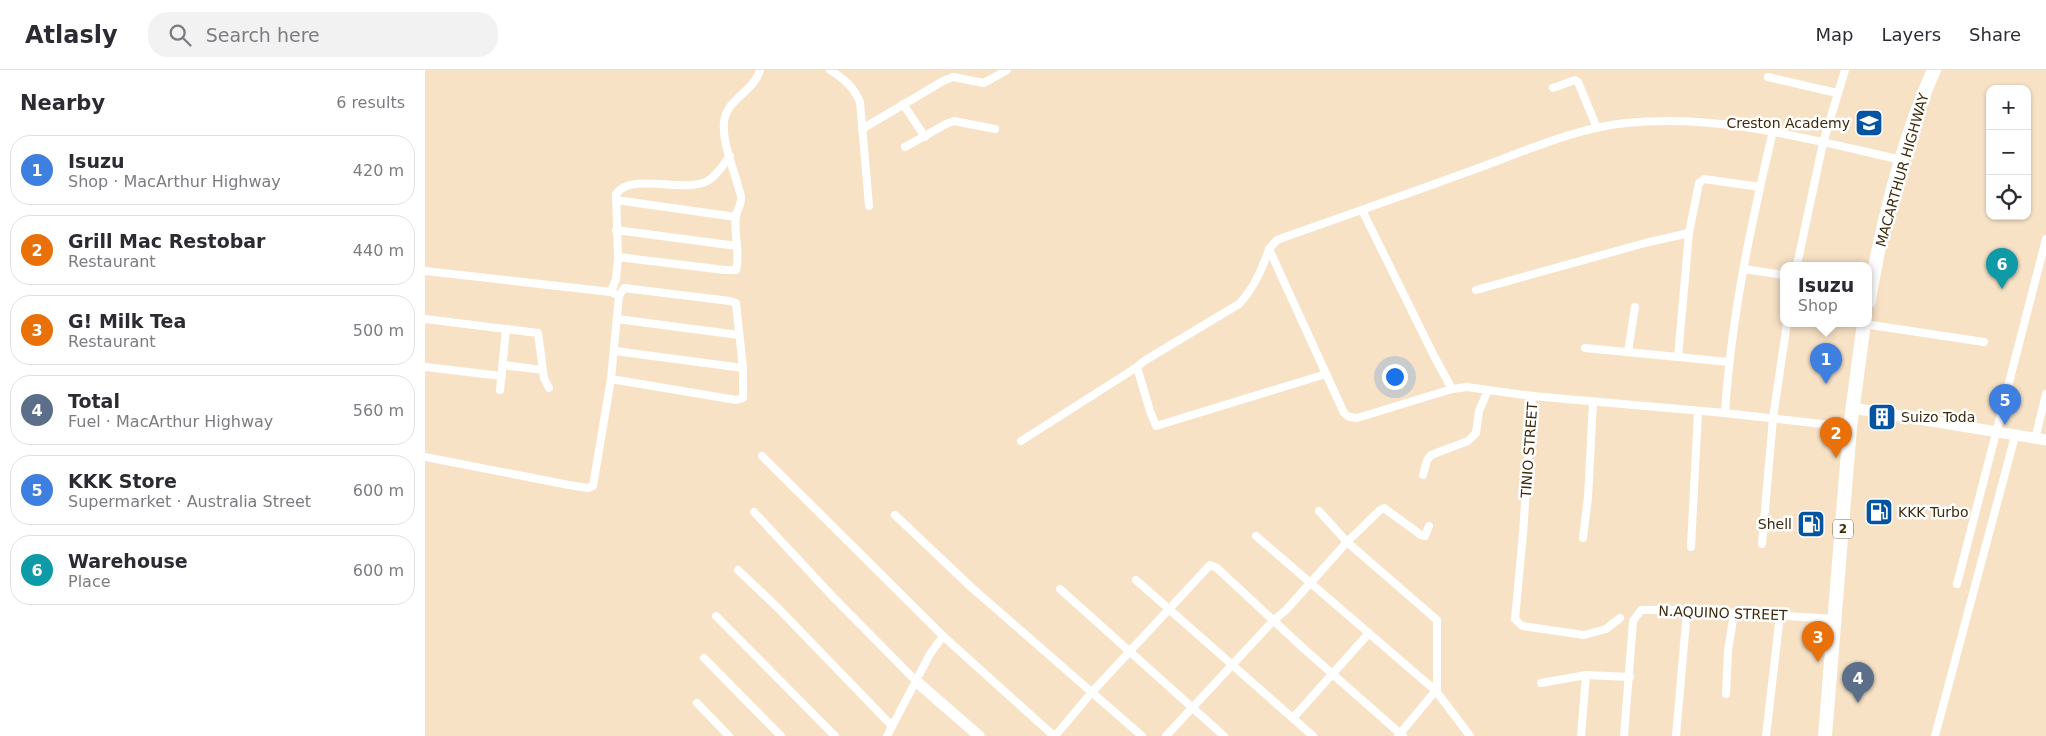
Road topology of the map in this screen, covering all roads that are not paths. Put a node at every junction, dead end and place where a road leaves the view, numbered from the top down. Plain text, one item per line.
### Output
1 (760, 70) edge
2 (830, 70) edge
3 (1007, 70) edge
4 (1845, 70) edge
5 (1934, 70) edge
6 (1768, 77) dead end
7 (1553, 88) dead end
8 (1837, 93) junction
9 (903, 104) junction
10 (1597, 128) junction
11 (995, 129) dead end
12 (862, 130) junction
13 (1773, 132) junction
14 (925, 137) junction
15 (1823, 143) junction
16 (905, 147) dead end
17 (730, 156) junction
18 (1902, 160) junction
19 (1760, 187) junction
20 (617, 200) junction
21 (869, 206) dead end
22 (1362, 210) junction
23 (736, 217) junction
24 (616, 230) junction
25 (1689, 233) junction
26 (2046, 239) edge
27 (737, 246) junction
28 (1269, 249) junction
29 (618, 257) junction
30 (1798, 262) edge
31 (1744, 269) junction
32 (425, 271) edge
33 (1780, 275) edge
34 (1872, 281) edge
35 (1476, 290) dead end
36 (615, 294) junction
37 (1635, 307) dead end
38 (425, 319) edge
39 (617, 319) junction
40 (1872, 324) edge
41 (1786, 327) edge
42 (1863, 327) edge
43 (506, 328) junction
44 (739, 335) junction
45 (1984, 342) dead end
46 (1585, 348) dead end
47 (615, 351) junction
48 (1628, 352) junction
49 (1678, 357) junction
50 (1728, 362) junction
51 (503, 365) junction
52 (425, 367) edge
53 (1137, 367) junction
54 (743, 368) junction
55 (543, 370) junction
56 (1326, 374) junction
57 (501, 376) junction
58 (611, 379) junction
59 (549, 388) dead end
60 (1452, 389) junction
61 (500, 390) dead end
62 (1488, 390) junction
63 (2046, 394) edge
64 (1532, 396) junction
65 (1593, 402) junction
66 (1852, 408) junction
67 (1698, 411) junction
68 (1725, 413) junction
69 (1773, 418) junction
70 (1850, 427) junction
71 (1997, 432) junction
72 (2015, 436) junction
73 (2041, 439) edge
74 (1021, 441) dead end
75 (425, 456) edge
76 (762, 456) dead end
77 (1423, 475) dead end
78 (1319, 511) dead end
79 (753, 512) dead end
80 (895, 515) dead end
81 (1429, 526) dead end
82 (1255, 536) dead end
83 (1583, 538) dead end
84 (1347, 542) junction
85 (1762, 544) dead end
86 (1691, 547) dead end
87 (738, 570) dead end
88 (1136, 580) dead end
89 (1310, 583) junction
90 (1957, 584) dead end
91 (1060, 588) dead end
92 (1170, 608) junction
93 (1687, 610) junction
94 (1733, 613) junction
95 (1780, 615) junction
96 (717, 616) dead end
97 (1620, 618) dead end
98 (1835, 619) junction
99 (1273, 621) junction
100 (1369, 633) junction
101 (943, 636) junction
102 (1131, 651) junction
103 (705, 658) dead end
104 (1233, 664) junction
105 (1333, 675) junction
106 (1587, 675) junction
107 (1630, 677) junction
108 (917, 682) junction
109 (1541, 683) dead end
110 (1436, 691) junction
111 (1092, 692) junction
112 (1726, 694) dead end
113 (697, 703) dead end
114 (1192, 708) junction
115 (1293, 718) junction
116 (892, 726) junction
117 (1400, 735) edge
118 (729, 736) edge
119 (781, 736) edge
120 (835, 736) edge
121 (887, 736) edge
122 (979, 736) edge
123 (1055, 736) edge
124 (1142, 736) edge
125 (1166, 736) edge
126 (1224, 736) edge
127 (1313, 736) edge
128 (1470, 736) edge
129 (1581, 736) edge
130 (1624, 736) edge
131 (1676, 736) edge
132 (1766, 736) edge
133 (1825, 736) edge
134 (1935, 736) edge

1 - 17 street
2 - 12 street
3 - 9 street
4 - 8 street
5 - 18 highway, MACARTHUR HIGHWAY
6 - 8 street
7 - 10 street
8 - 15 street
9 - 12 street
9 - 14 street
10 - 13 street
10 - 22 street
11 - 14 street
12 - 21 street
13 - 15 street
13 - 19 street
14 - 16 street
15 - 18 street
15 - 30 street
17 - 20 street
17 - 23 street
18 - 34 highway, MACARTHUR HIGHWAY
19 - 25 street
19 - 31 street
20 - 23 street
20 - 24 street
22 - 28 street
22 - 60 street
23 - 27 street
24 - 27 street
24 - 29 street
25 - 35 street
25 - 49 street
26 - 71 street
27 - 29 street
28 - 53 street
28 - 56 street
29 - 36 street
31 - 33 street
31 - 50 street
32 - 36 street
36 - 39 street
36 - 44 street
37 - 48 street
38 - 43 street
39 - 44 street
39 - 47 street
40 - 45 street
41 - 69 street
42 - 66 highway, 2
43 - 51 street
43 - 55 street
44 - 54 street
46 - 48 street
47 - 54 street
47 - 58 street
48 - 49 street
49 - 50 street
50 - 68 street
51 - 55 street
51 - 57 street
52 - 57 street
53 - 56 street
53 - 74 street
54 - 58 street
55 - 59 street
56 - 60 street
57 - 61 street
58 - 75 street
60 - 62 street
62 - 64 street
62 - 77 street
63 - 73 street
64 - 65 street, TINIO STREET
64 - 97 street, TINIO STREET
65 - 67 street, TINIO STREET
65 - 83 street
66 - 70 highway, 2
66 - 71 street
67 - 68 street, TINIO STREET
67 - 86 street
68 - 69 street, TINIO STREET
69 - 70 street, TINIO STREET
69 - 85 street
70 - 98 highway, 2
71 - 72 street
71 - 90 street
72 - 73 street
72 - 134 street
76 - 101 street
78 - 84 street
79 - 108 street
80 - 111 street
81 - 84 street
82 - 89 street
84 - 89 street
84 - 110 street
87 - 116 street
88 - 92 street
89 - 99 street
89 - 100 street
91 - 102 street
92 - 99 street
92 - 102 street
92 - 104 street
93 - 94 street, N.AQUINO STREET
93 - 107 street, N.AQUINO STREET
93 - 131 street
94 - 95 street, N.AQUINO STREET
94 - 112 street
95 - 98 street, N.AQUINO STREET
95 - 132 street
96 - 120 street
98 - 133 highway, 2
99 - 104 street
99 - 105 street
100 - 105 street
100 - 110 street
101 - 108 street
101 - 123 street
102 - 111 street
102 - 114 street
103 - 119 street
104 - 114 street
104 - 115 street
105 - 115 street
105 - 117 street
106 - 107 street
106 - 109 street
106 - 129 street
107 - 130 street
108 - 116 street
108 - 122 street
110 - 117 street
110 - 128 street
111 - 123 street
111 - 124 street
113 - 118 street
114 - 125 street
114 - 126 street
115 - 127 street
116 - 121 street

